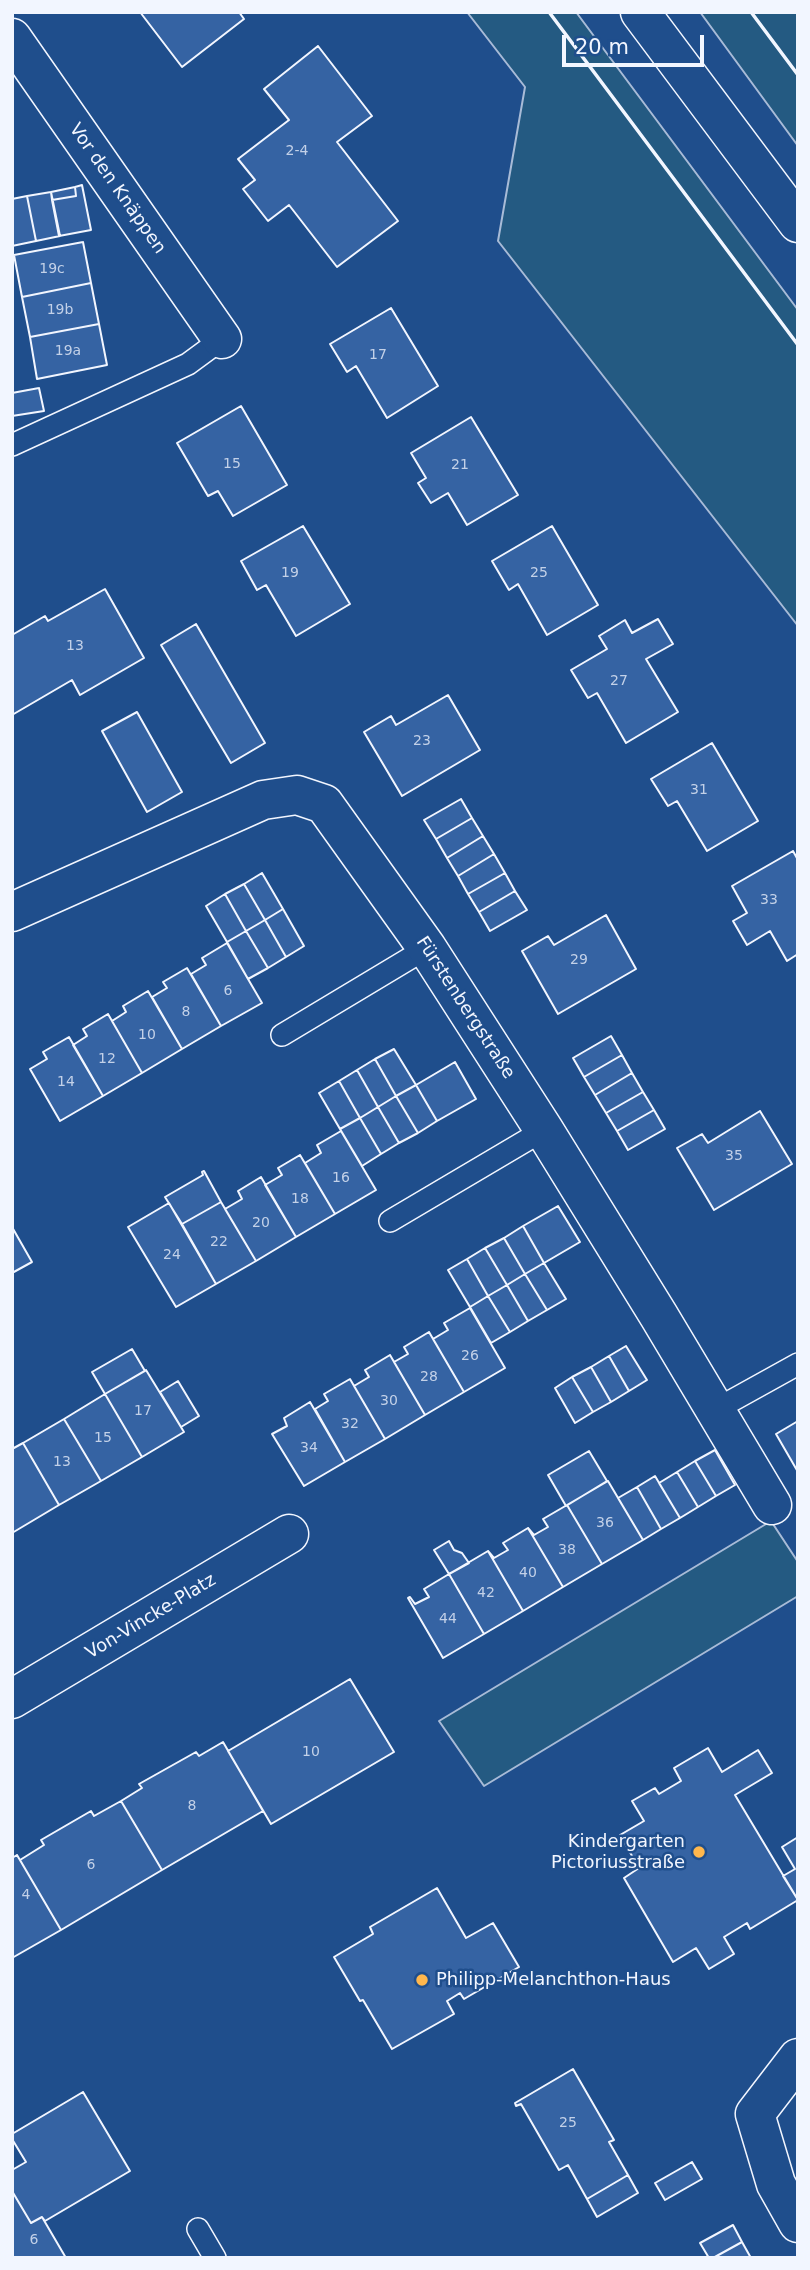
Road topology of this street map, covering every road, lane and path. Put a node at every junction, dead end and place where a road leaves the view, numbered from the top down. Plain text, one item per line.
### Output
1 (640, 12) edge
2 (18, 58) edge
3 (798, 223) edge
4 (222, 339) joint
5 (12, 445) edge
6 (12, 912) edge
7 (427, 948) junction
8 (282, 1035) dead end
9 (544, 1130) junction
10 (390, 1220) dead end
11 (798, 1364) edge
12 (715, 1410) junction
13 (772, 1505) dead end
14 (289, 1534) dead end
15 (16, 1688) edge
16 (798, 2058) edge
17 (798, 2223) edge
18 (198, 2229) dead end
19 (215, 2258) edge

1 - 3 street
2 - 4 street, Vor den Knäppen
4 - 5 lane
6 - 7 street, Fürstenbergstraße
7 - 8 lane
7 - 9 street, Fürstenbergstraße
9 - 10 lane
9 - 12 street, Fürstenbergstraße
11 - 12 lane
12 - 13 street, Fürstenbergstraße
14 - 15 street, Von-Vincke-Platz
16 - 17 street
18 - 19 lane

